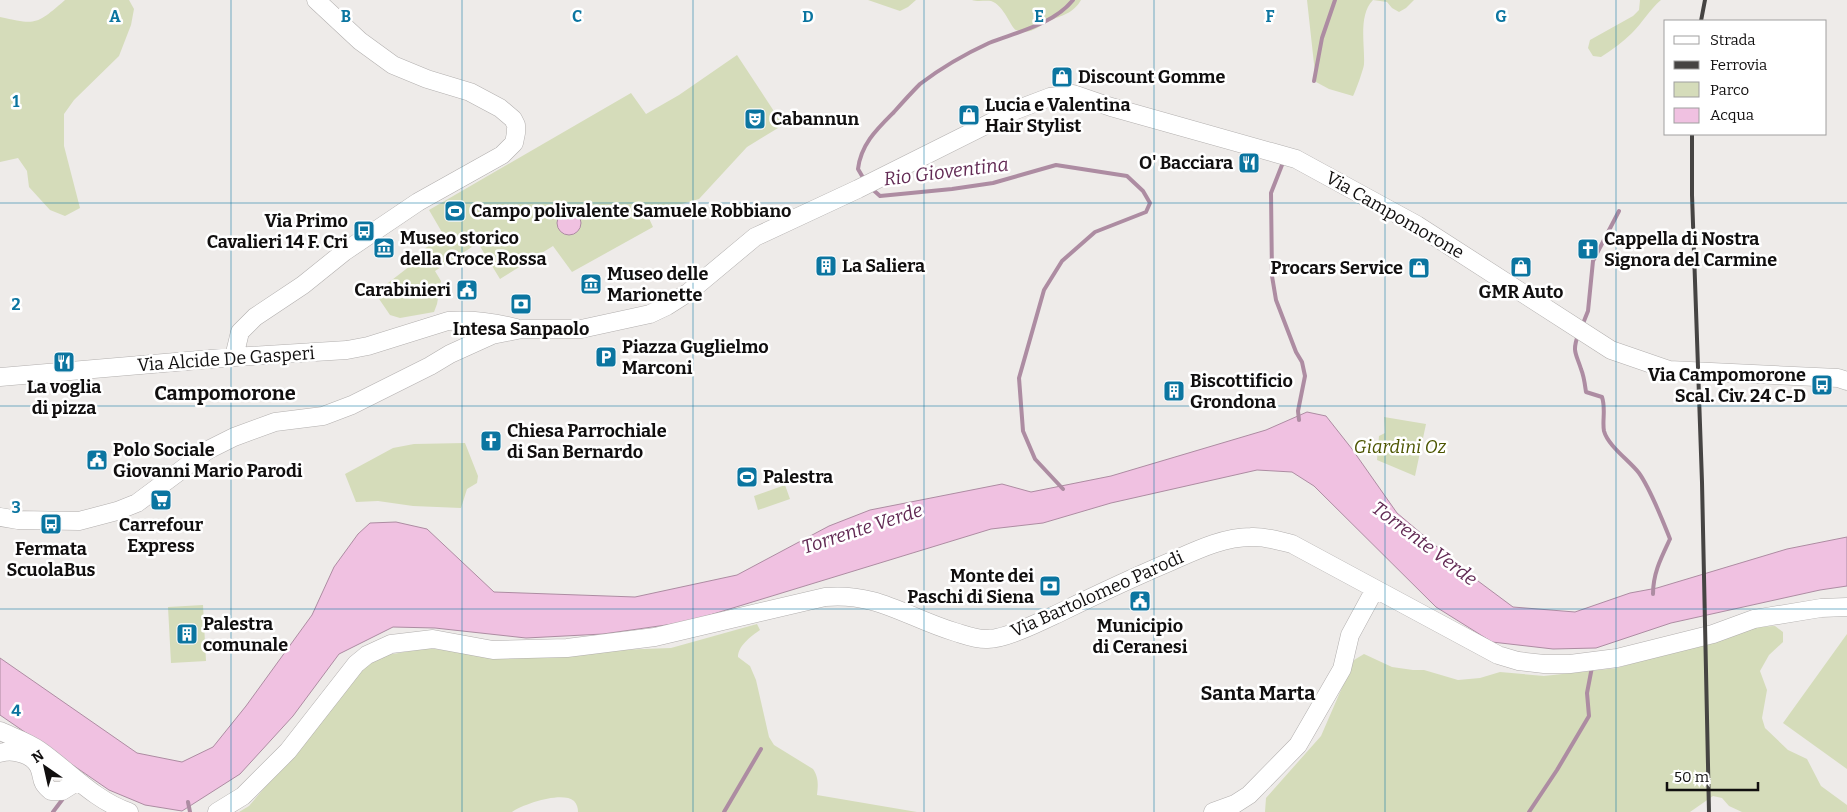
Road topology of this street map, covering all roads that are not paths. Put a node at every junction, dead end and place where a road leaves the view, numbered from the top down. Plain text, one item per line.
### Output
1 (316, 0) edge
2 (441, 323) junction
3 (522, 329) junction
4 (450, 354) junction
5 (234, 357) junction
6 (0, 377) edge
7 (1847, 381) edge
8 (0, 517) edge
9 (1375, 588) junction
10 (1838, 605) edge
11 (0, 731) edge
12 (0, 753) edge
13 (78, 781) junction
14 (129, 812) edge
15 (217, 812) edge
16 (1214, 812) edge

1 - 5 main road
2 - 3 main road, Via Alcide De Gasperi
2 - 4 main road
2 - 5 main road, Via Alcide De Gasperi
3 - 4 main road
3 - 7 main road, Via Campomorone
4 - 8 main road
5 - 6 main road, Via Alcide De Gasperi
9 - 10 main road, Via Bartolomeo Parodi
9 - 15 main road, Via Bartolomeo Parodi
9 - 16 main road
11 - 13 main road
12 - 13 main road
13 - 14 main road

